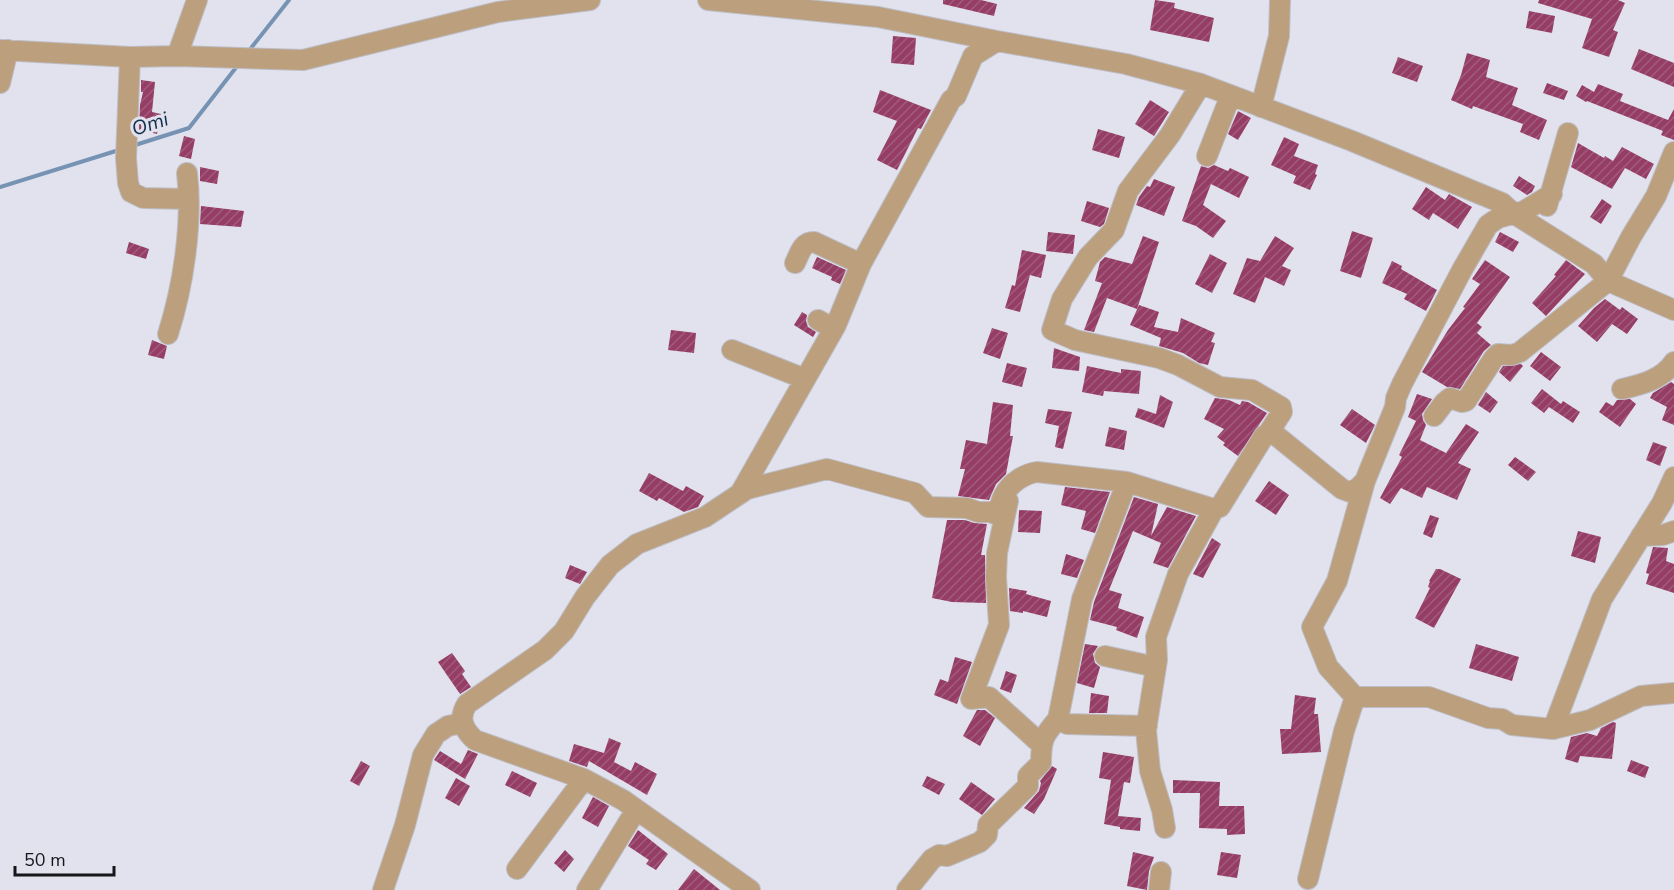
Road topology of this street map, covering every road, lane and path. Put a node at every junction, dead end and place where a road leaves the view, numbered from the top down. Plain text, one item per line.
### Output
1 (197, 0) edge
2 (590, 0) edge
3 (708, 0) edge
4 (1280, 0) edge
5 (997, 41) junction
6 (4, 50) edge
7 (177, 56) junction
8 (130, 57) junction
9 (0, 83) edge
10 (1201, 84) junction
11 (1230, 97) junction
12 (1261, 107) junction
13 (1568, 133) dead end
14 (1674, 152) edge
15 (1207, 156) dead end
16 (186, 174) dead end
17 (1552, 194) junction
18 (188, 199) junction
19 (1513, 213) junction
20 (1543, 232) junction
21 (795, 262) dead end
22 (861, 264) junction
23 (1608, 281) junction
24 (1674, 310) edge
25 (168, 334) dead end
26 (732, 350) dead end
27 (1674, 362) edge
28 (805, 379) junction
29 (1622, 390) dead end
30 (1434, 416) dead end
31 (1269, 432) junction
32 (1674, 477) edge
33 (1365, 481) junction
34 (1127, 482) junction
35 (1012, 486) junction
36 (741, 492) junction
37 (1214, 509) junction
38 (1674, 531) edge
39 (1641, 536) junction
40 (1105, 656) dead end
41 (1156, 667) junction
42 (1674, 693) edge
43 (1355, 697) junction
44 (1058, 719) junction
45 (462, 723) junction
46 (1147, 726) junction
47 (1553, 729) junction
48 (1041, 744) junction
49 (584, 779) junction
50 (636, 810) junction
51 (1165, 828) dead end
52 (517, 869) dead end
53 (1308, 879) dead end
54 (383, 890) edge
55 (587, 890) edge
56 (750, 890) edge
57 (907, 890) edge

1 - 7 street
2 - 7 street
3 - 5 street
4 - 12 street
5 - 10 street
5 - 22 street
6 - 8 street
6 - 9 street
7 - 8 street
8 - 18 street
10 - 11 street
10 - 31 street
11 - 12 street
11 - 15 street
12 - 19 street
13 - 17 street
14 - 23 street
16 - 18 street
17 - 19 street
17 - 20 street
18 - 25 street
19 - 20 street
19 - 33 street
20 - 23 street
21 - 22 street
22 - 28 street
23 - 24 street
23 - 30 street
26 - 28 street
27 - 29 street
28 - 36 street
31 - 33 street
31 - 37 street
32 - 39 street
33 - 43 street
34 - 35 street
34 - 37 street
34 - 44 street
35 - 36 street
35 - 48 street
36 - 45 street
37 - 41 street
38 - 39 street
39 - 47 street
40 - 41 street
41 - 46 street
42 - 47 street
43 - 47 street
43 - 53 street
44 - 46 street
44 - 48 street
45 - 49 street
45 - 54 street
46 - 51 street
48 - 57 street
49 - 50 street
49 - 52 street
50 - 55 street
50 - 56 street

